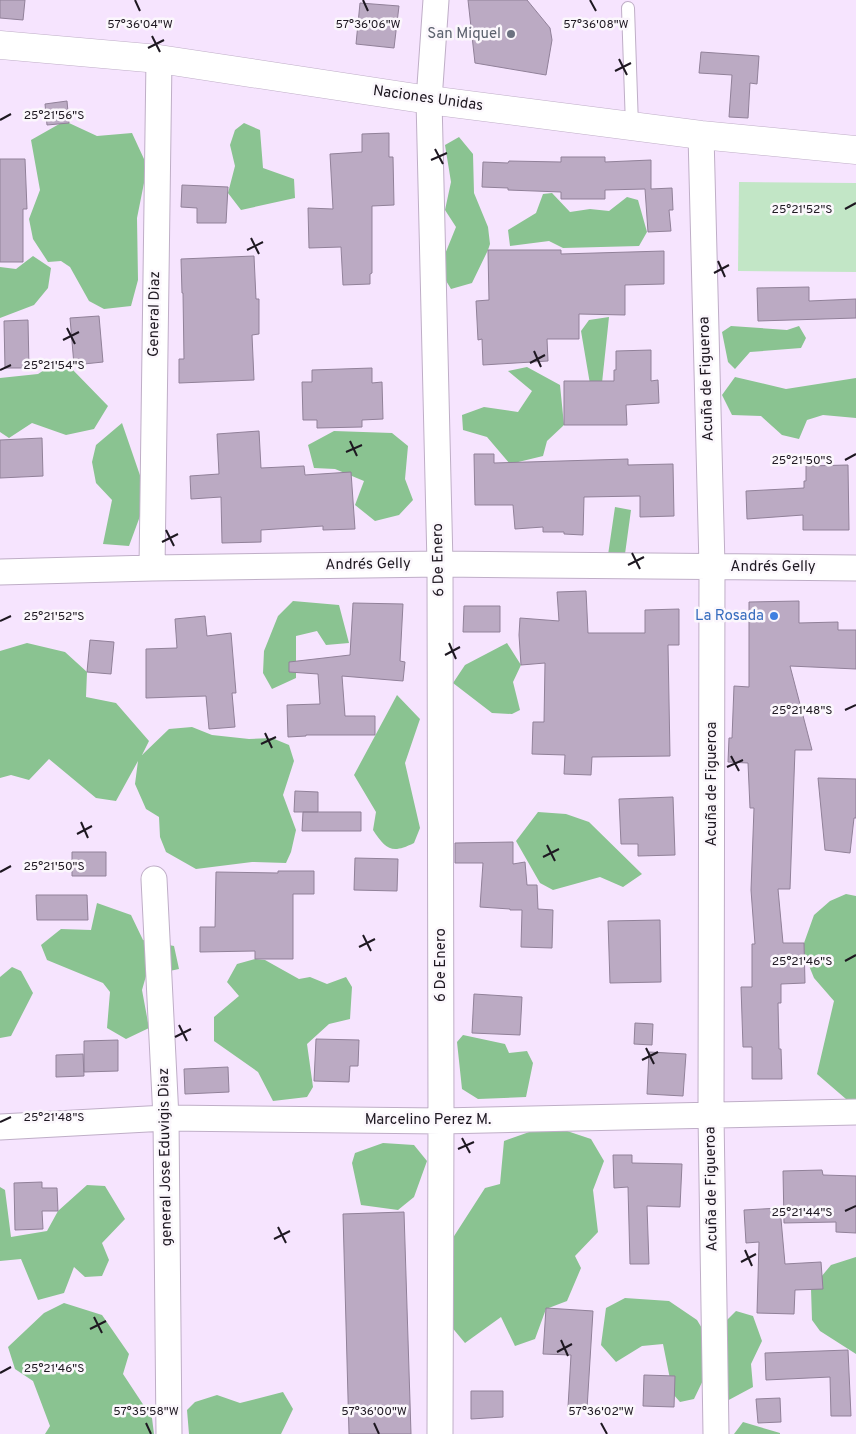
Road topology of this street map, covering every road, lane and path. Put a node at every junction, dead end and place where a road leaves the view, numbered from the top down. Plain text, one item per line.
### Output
1 (436, 0) edge
2 (628, 8) dead end
3 (0, 45) edge
4 (159, 59) junction
5 (428, 100) junction
6 (632, 126) junction
7 (701, 135) junction
8 (856, 150) edge
9 (440, 564) junction
10 (712, 566) junction
11 (152, 568) junction
12 (856, 568) edge
13 (0, 572) edge
14 (154, 879) dead end
15 (856, 1112) edge
16 (711, 1116) junction
17 (166, 1118) junction
18 (441, 1121) junction
19 (0, 1127) edge
20 (170, 1434) edge
21 (440, 1434) edge
22 (716, 1434) edge

1 - 5 street, 6 De Enero
2 - 6 lane
3 - 4 street, Naciones Unidas
4 - 5 street, Naciones Unidas
4 - 11 street, General Diaz
5 - 6 street, Naciones Unidas
5 - 9 street, 6 De Enero
6 - 7 street, Naciones Unidas
7 - 8 street, Naciones Unidas
7 - 10 street, Acuña de Figueroa
9 - 10 street, Andrés Gelly
9 - 11 street, Andrés Gelly
9 - 18 street, 6 De Enero
10 - 12 street, Andrés Gelly
10 - 16 street, Acuña de Figueroa
11 - 13 street, Andrés Gelly
14 - 17 street, general Jose Eduvigis Diaz
15 - 16 street, Marcelino Perez M.
16 - 18 street, Marcelino Perez M.
16 - 22 street, Acuña de Figueroa
17 - 18 street, Marcelino Perez M.
17 - 19 street, Marcelino Perez M.
17 - 20 street, general Jose Eduvigis Diaz
18 - 21 street, 6 De Enero

